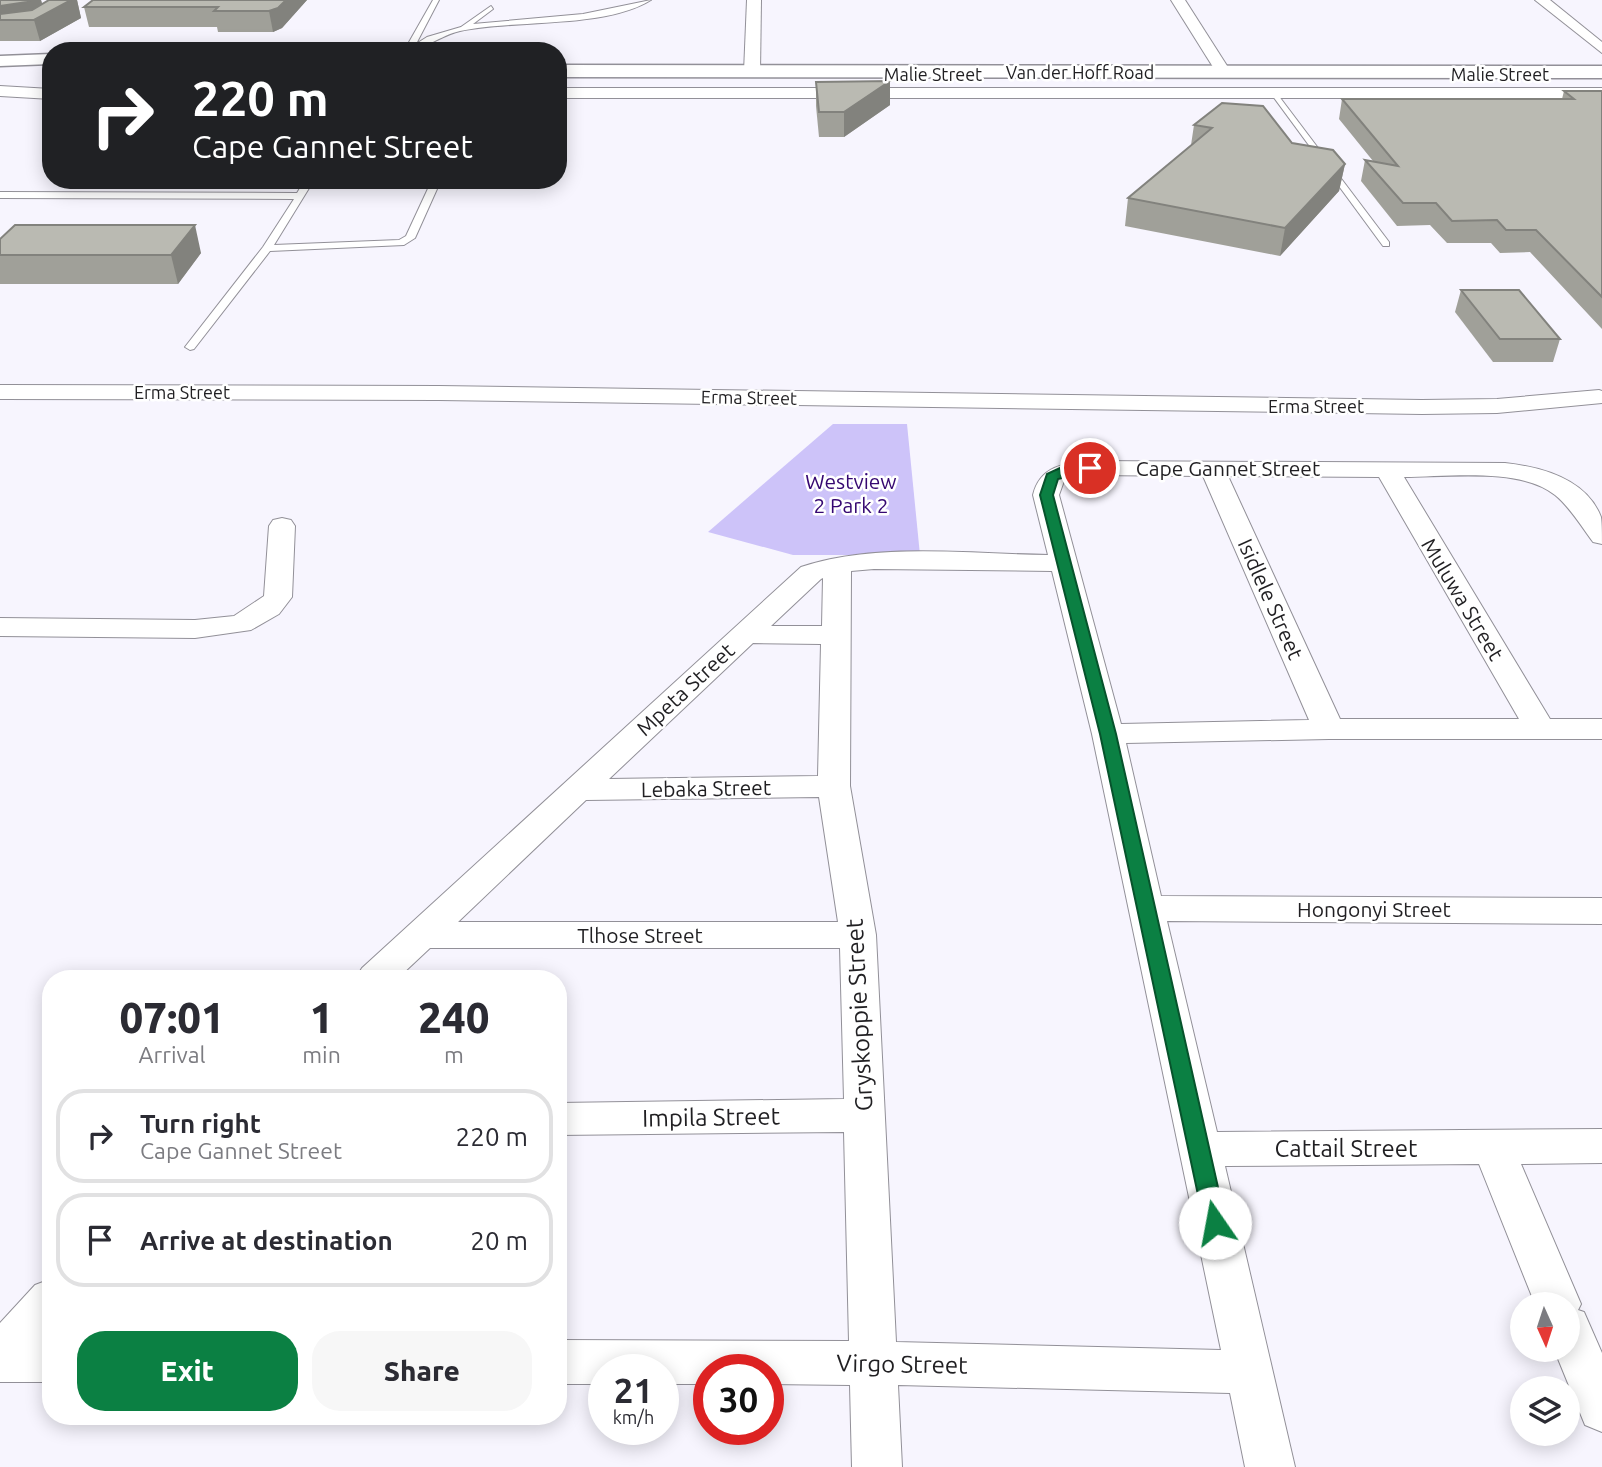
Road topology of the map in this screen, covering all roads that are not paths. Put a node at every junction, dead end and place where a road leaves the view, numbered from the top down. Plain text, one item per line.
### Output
1 (436, 0) edge
2 (499, 0) edge
3 (648, 0) edge
4 (754, 0) edge
5 (1178, 0) edge
6 (1542, 0) edge
7 (491, 8) junction
8 (517, 19) junction
9 (456, 32) junction
10 (413, 42) edge
11 (431, 42) edge
12 (1602, 49) edge
13 (42, 59) edge
14 (0, 61) edge
15 (42, 67) edge
16 (0, 68) edge
17 (567, 71) edge
18 (751, 72) junction
19 (1223, 72) junction
20 (1602, 72) edge
21 (0, 91) edge
22 (42, 93) edge
23 (567, 93) edge
24 (1272, 93) junction
25 (1602, 93) edge
26 (304, 189) edge
27 (433, 189) edge
28 (0, 195) edge
29 (300, 196) junction
30 (1386, 244) dead end
31 (267, 248) junction
32 (190, 347) dead end
33 (0, 392) edge
34 (1601, 403) edge
35 (1212, 468) junction
36 (1387, 469) junction
37 (282, 526) dead end
38 (1602, 536) edge
39 (1062, 563) junction
40 (837, 564) junction
41 (0, 627) edge
42 (743, 634) junction
43 (835, 635) junction
44 (1329, 729) junction
45 (1540, 729) junction
46 (1602, 729) edge
47 (1108, 734) junction
48 (834, 786) junction
49 (577, 790) junction
50 (1146, 908) junction
51 (1602, 911) edge
52 (858, 934) junction
53 (422, 935) junction
54 (385, 970) edge
55 (864, 1115) junction
56 (567, 1119) edge
57 (1602, 1146) edge
58 (1493, 1147) junction
59 (1199, 1149) junction
60 (1553, 1292) edge
61 (42, 1309) edge
62 (1580, 1356) edge
63 (0, 1358) edge
64 (42, 1360) edge
65 (567, 1362) edge
66 (873, 1363) junction
67 (1247, 1372) junction
68 (1602, 1409) edge
69 (877, 1467) edge
70 (1270, 1467) edge

1 - 10 lane
2 - 7 lane
3 - 8 lane
4 - 18 street
5 - 19 street
6 - 12 street
7 - 8 lane
7 - 9 lane
8 - 9 lane
9 - 11 lane
13 - 14 main road
15 - 16 main road
17 - 18 main road, Van der Hoff Road
18 - 19 main road, Van der Hoff Road
19 - 20 main road, Van der Hoff Road
21 - 22 street
23 - 24 street, Malie Street
24 - 25 street, Malie Street
24 - 30 lane
26 - 29 lane
27 - 31 lane
28 - 29 lane
29 - 31 lane
31 - 32 lane
33 - 34 street, Erma Street
35 - 36 street, Cape Gannet Street
35 - 39 street, Cape Gannet Street
35 - 44 street, Isidlele Street
36 - 38 street, Cape Gannet Street
36 - 45 street, Muluwa Street
37 - 41 street
39 - 40 street, Mpeta Street
39 - 47 street, Cape Gannet Street
40 - 42 street, Mpeta Street
40 - 43 street, Gryskoppie Street
42 - 43 street
42 - 49 street, Mpeta Street
43 - 48 street, Gryskoppie Street
44 - 45 street
44 - 47 street
45 - 46 street
47 - 50 street, Cape Gannet Street
48 - 49 street, Lebaka Street
48 - 52 street, Gryskoppie Street
49 - 53 street, Mpeta Street
50 - 51 street, Hongonyi Street
50 - 59 street, Cape Gannet Street
52 - 53 street, Tlhose Street
52 - 55 street, Gryskoppie Street
53 - 54 street, Mpeta Street
55 - 56 street, Impila Street
55 - 66 street, Gryskoppie Street
57 - 58 street, Cattail Street
58 - 59 street, Cattail Street
58 - 60 street
59 - 67 street, Cape Gannet Street
61 - 63 street
62 - 68 street
63 - 64 street
65 - 66 street, Virgo Street
66 - 67 street, Virgo Street
66 - 69 street, Gryskoppie Street
67 - 70 street, Cape Gannet Street

